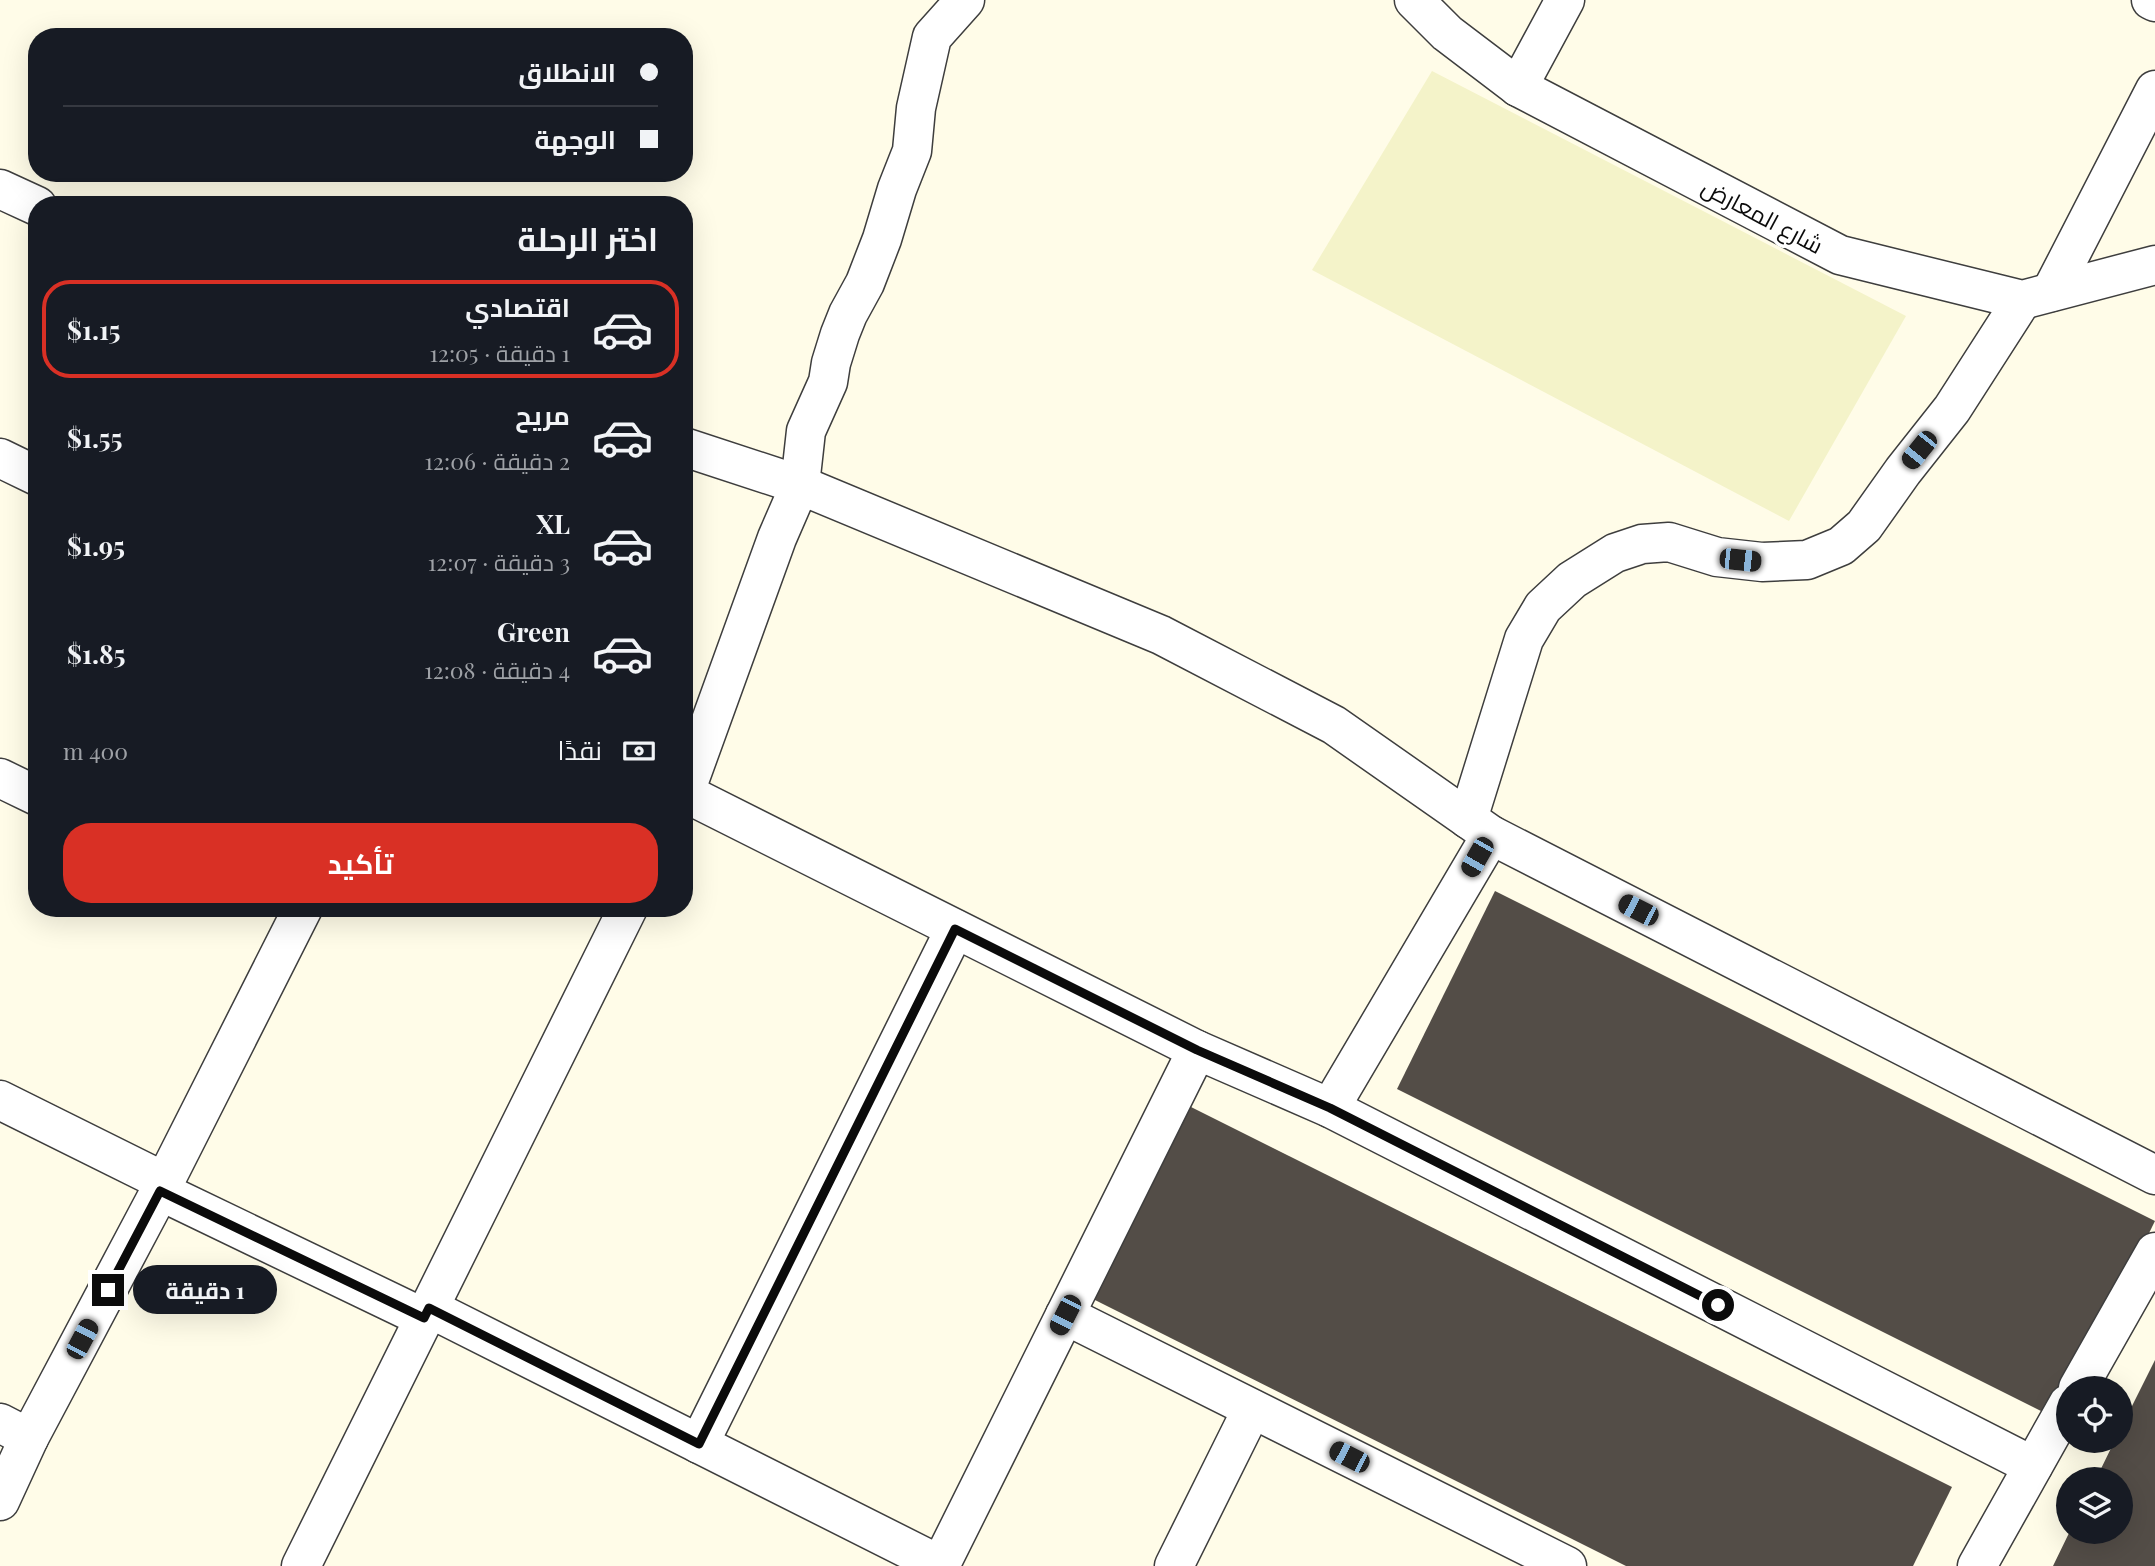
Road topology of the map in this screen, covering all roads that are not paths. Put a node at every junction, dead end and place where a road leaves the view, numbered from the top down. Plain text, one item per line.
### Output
1 (965, 0) edge
2 (1414, 0) edge
3 (1565, 0) edge
4 (1518, 87) junction
5 (2155, 90) edge
6 (0, 189) edge
7 (28, 202) edge
8 (2155, 265) edge
9 (2037, 296) junction
10 (693, 450) edge
11 (0, 458) edge
12 (28, 472) edge
13 (800, 485) junction
14 (693, 772) edge
15 (0, 778) edge
16 (28, 792) edge
17 (693, 798) edge
18 (1479, 827) junction
19 (287, 917) edge
20 (624, 917) edge
21 (955, 929) junction
22 (1197, 1050) junction
23 (0, 1100) edge
24 (1330, 1108) junction
25 (2155, 1175) edge
26 (162, 1186) junction
27 (2155, 1252) edge
28 (426, 1313) junction
29 (1065, 1315) junction
30 (2085, 1376) edge
31 (1252, 1409) junction
32 (2056, 1425) edge
33 (15, 1430) edge
34 (699, 1444) junction
35 (2033, 1465) junction
36 (0, 1501) edge
37 (307, 1564) edge
38 (941, 1566) edge
39 (1174, 1566) edge
40 (1567, 1566) edge
41 (1978, 1566) edge

1 - 13 street
2 - 4 street, شارع المعارض
3 - 4 street
4 - 9 street, شارع المعارض
5 - 9 street
6 - 7 street
8 - 9 street, شارع المعارض
9 - 18 street
10 - 13 street
11 - 12 street
13 - 14 street
13 - 18 street
15 - 16 street
17 - 21 street
18 - 24 street
18 - 25 street
19 - 26 street
20 - 28 street
21 - 22 street
21 - 34 street
22 - 24 street
22 - 29 street
23 - 26 street
24 - 35 street
26 - 28 street
26 - 33 street
27 - 30 street
28 - 34 street
28 - 37 street
29 - 31 street
29 - 38 street
31 - 39 street
31 - 40 street
32 - 35 street
33 - 36 street
34 - 38 street
35 - 41 street

